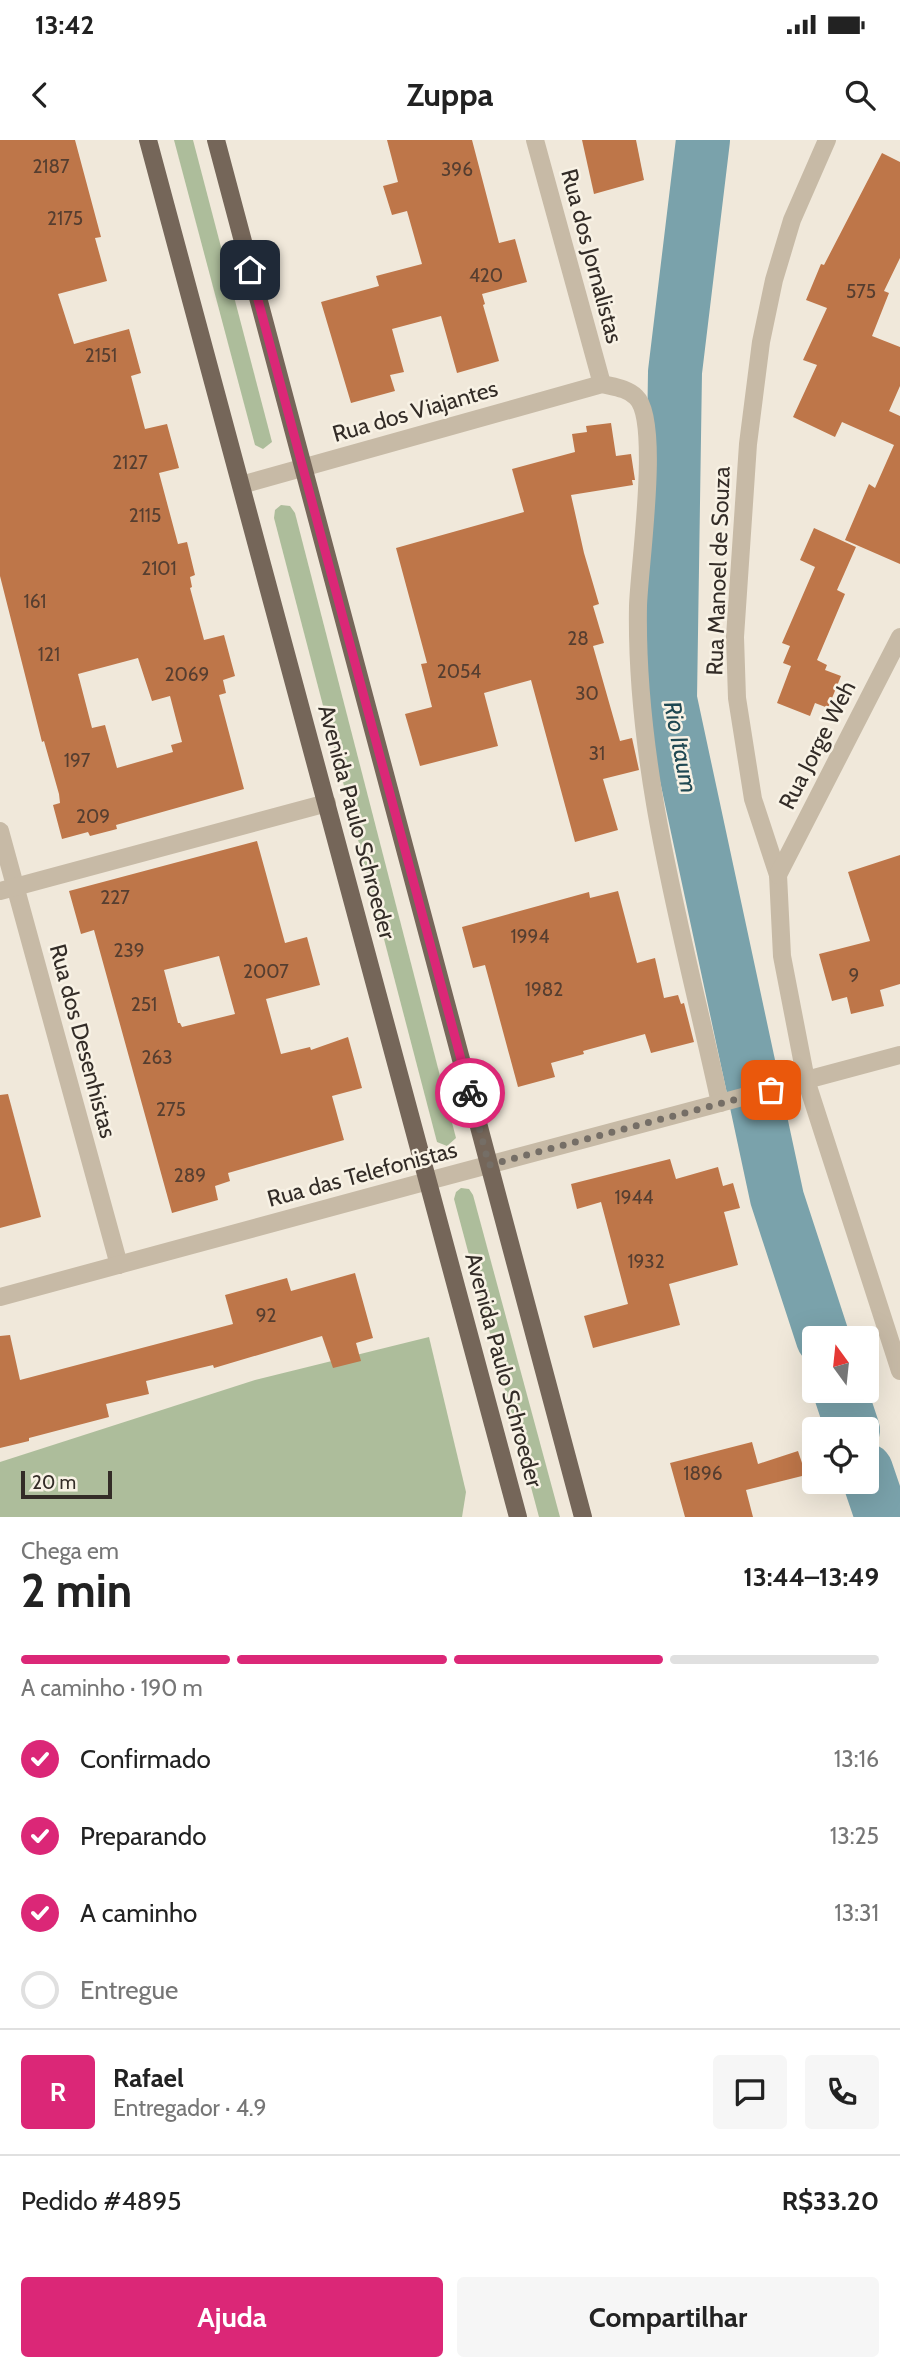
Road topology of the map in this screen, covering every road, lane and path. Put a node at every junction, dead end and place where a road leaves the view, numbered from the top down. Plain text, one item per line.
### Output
1 (148, 140) edge
2 (216, 140) edge
3 (535, 140) edge
4 (827, 140) edge
5 (602, 384) junction
6 (303, 468) junction
7 (241, 485) junction
8 (900, 637) edge
9 (327, 803) junction
10 (0, 831) edge
11 (778, 875) junction
12 (8, 889) edge
13 (900, 1055) edge
14 (806, 1080) junction
15 (729, 1100) junction
16 (489, 1165) junction
17 (428, 1181) junction
18 (119, 1265) junction
19 (0, 1297) edge
20 (900, 1371) edge
21 (518, 1517) edge
22 (583, 1517) edge

1 - 7 main road, Avenida Paulo Schroeder
2 - 6 main road, Avenida Paulo Schroeder
3 - 5 street, Rua dos Jornalistas
4 - 11 street, Rua Manoel de Souza
5 - 6 street, Rua dos Viajantes
5 - 15 street
6 - 7 street, Rua dos Viajantes
6 - 16 main road, Avenida Paulo Schroeder
7 - 9 main road, Avenida Paulo Schroeder
8 - 11 street, Rua Jorge Weh
9 - 12 street
9 - 17 main road, Avenida Paulo Schroeder
10 - 12 street, Rua dos Desenhistas
11 - 14 street, Rua Manoel de Souza
12 - 18 street, Rua dos Desenhistas
13 - 14 street, Rua das Telefonistas
14 - 15 street, Rua das Telefonistas
14 - 20 street, Rua Manoel de Souza
15 - 16 street, Rua das Telefonistas
16 - 17 street, Rua das Telefonistas
16 - 22 main road, Avenida Paulo Schroeder
17 - 18 street, Rua das Telefonistas
17 - 21 main road, Avenida Paulo Schroeder
18 - 19 street, Rua das Telefonistas

